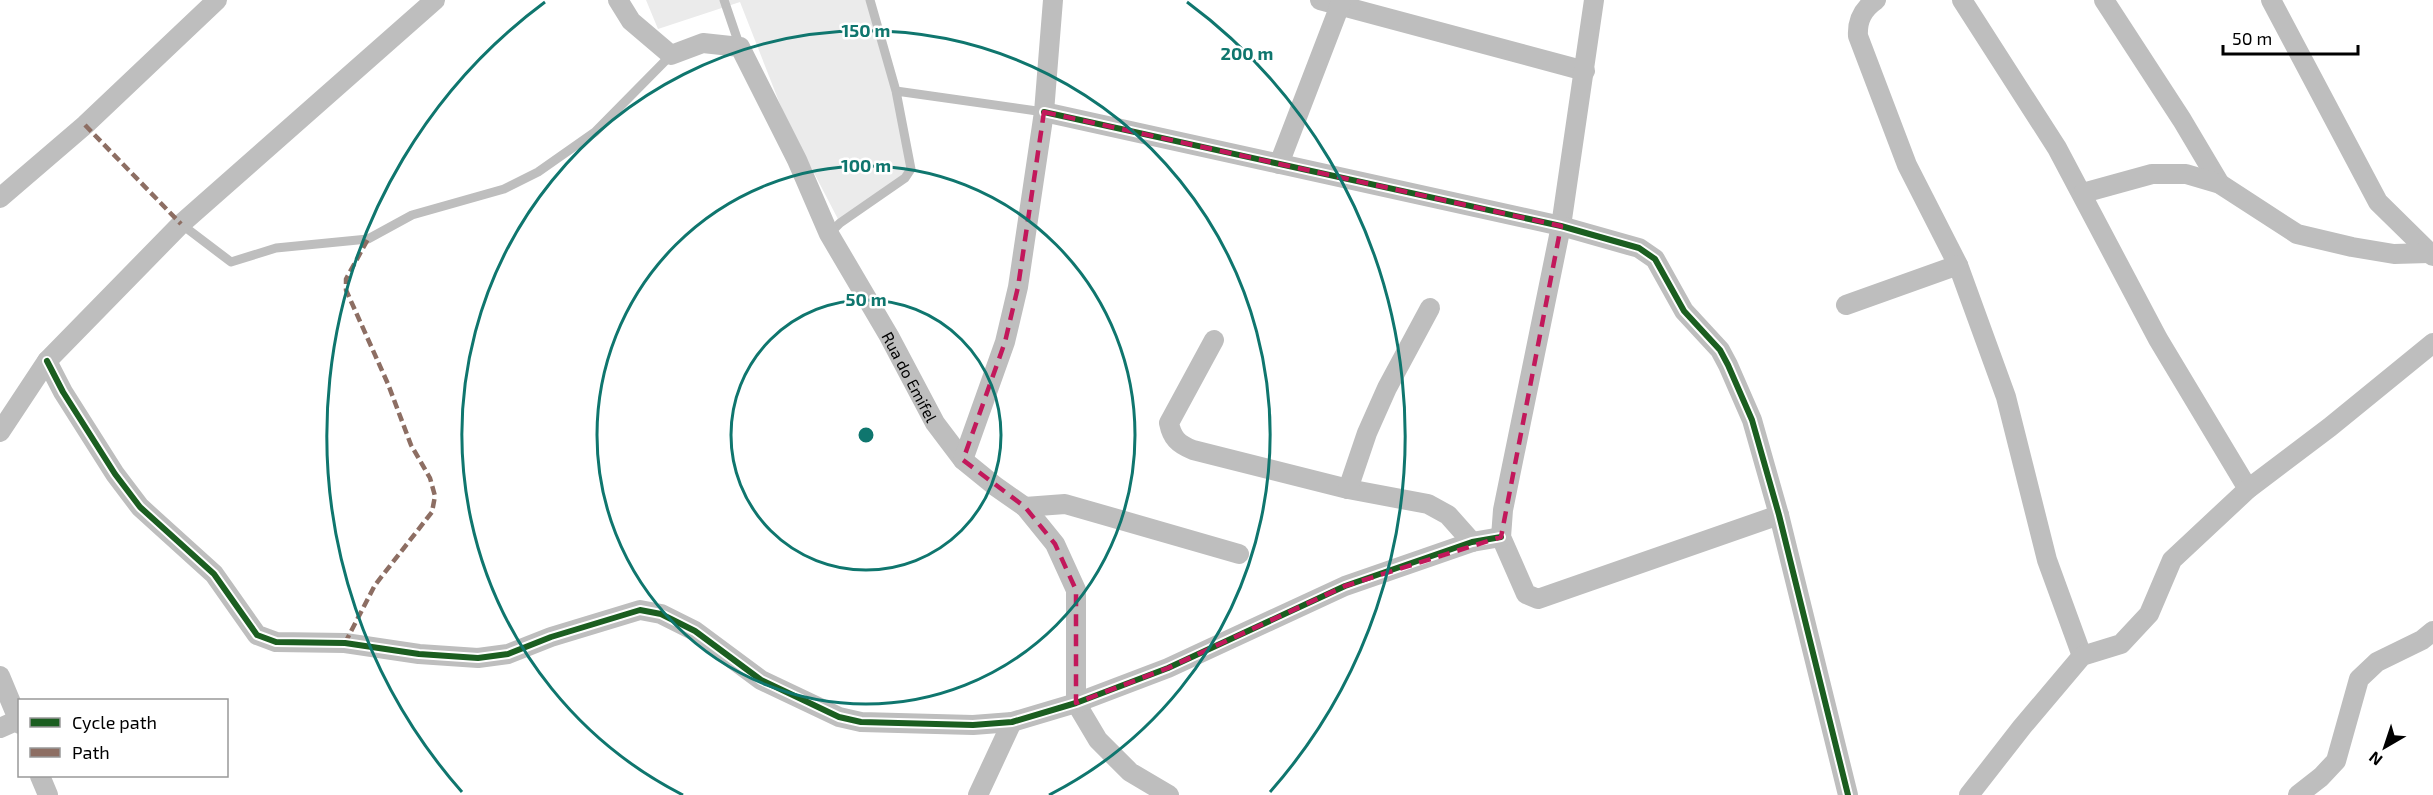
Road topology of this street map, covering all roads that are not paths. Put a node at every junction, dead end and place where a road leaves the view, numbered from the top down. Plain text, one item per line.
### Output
1 (217, 0) edge
2 (435, 0) edge
3 (618, 0) edge
4 (724, 0) edge
5 (870, 0) edge
6 (1053, 0) edge
7 (1320, 0) edge
8 (1594, 0) edge
9 (1876, 0) edge
10 (1962, 0) edge
11 (2104, 0) edge
12 (2271, 0) edge
13 (1341, 3) edge
14 (740, 47) junction
15 (670, 55) junction
16 (1585, 70) junction
17 (896, 91) junction
18 (1044, 112) junction
19 (1279, 164) junction
20 (2220, 184) junction
21 (2083, 193) junction
22 (0, 198) edge
23 (181, 224) junction
24 (1562, 226) junction
25 (829, 234) junction
26 (2431, 255) edge
27 (1958, 265) junction
28 (1846, 305) dead end
29 (1430, 308) dead end
30 (1214, 340) dead end
31 (2433, 343) edge
32 (47, 361) junction
33 (0, 432) edge
34 (963, 460) junction
35 (1348, 489) junction
36 (2248, 489) junction
37 (1025, 507) junction
38 (1779, 516) junction
39 (1501, 537) junction
40 (1472, 542) junction
41 (1239, 554) dead end
42 (2433, 631) edge
43 (2082, 656) junction
44 (0, 676) edge
45 (1076, 703) junction
46 (1012, 722) junction
47 (12, 724) edge
48 (40, 777) edge
49 (48, 795) edge
50 (978, 795) edge
51 (1169, 795) edge
52 (1848, 795) edge
53 (1968, 795) edge
54 (2298, 795) edge

1 - 22 street
2 - 23 street
3 - 15 street
4 - 14 lane
5 - 17 lane
6 - 18 street
7 - 13 street
8 - 16 street
9 - 27 street
10 - 21 street
11 - 20 street
12 - 26 street
13 - 16 street
13 - 19 street
14 - 15 street
14 - 25 street, Rua do Emifel
15 - 23 lane
16 - 24 street
17 - 18 lane
17 - 25 lane
18 - 19 street
18 - 34 street
19 - 24 street
20 - 21 street
20 - 26 street
21 - 36 street
23 - 32 street
24 - 38 street
24 - 39 street
25 - 34 street, Rua do Emifel
27 - 28 street
27 - 43 street
29 - 35 street
30 - 35 street
31 - 36 street
32 - 33 street
32 - 46 street
34 - 37 street, Rua do Emifel
35 - 40 street
36 - 43 street
37 - 41 street
37 - 45 street, Rua do Emifel
38 - 39 street
38 - 52 street
39 - 40 street
40 - 45 street
42 - 54 street
43 - 53 street
44 - 47 street
45 - 46 street
45 - 51 street
46 - 50 street
48 - 49 street

